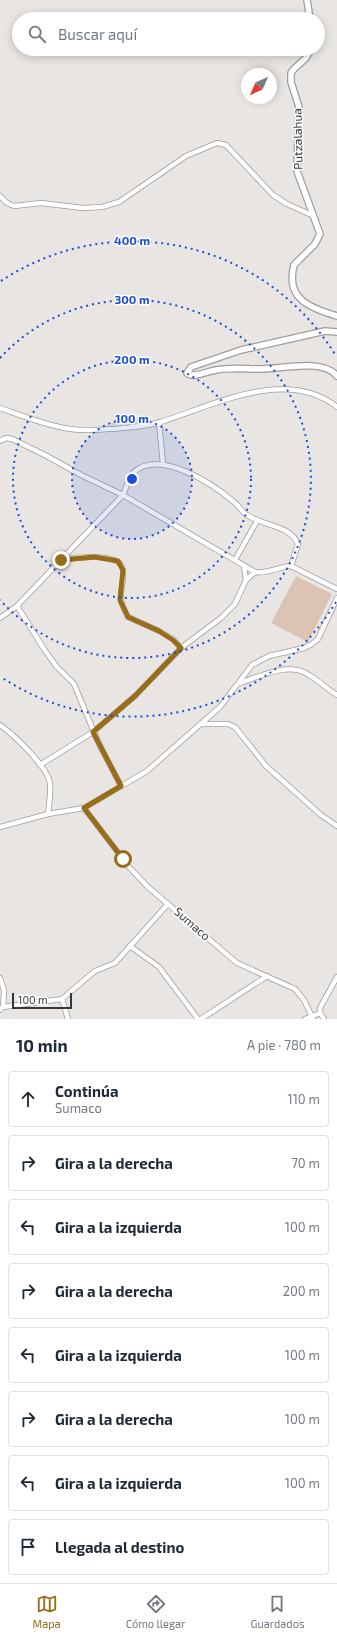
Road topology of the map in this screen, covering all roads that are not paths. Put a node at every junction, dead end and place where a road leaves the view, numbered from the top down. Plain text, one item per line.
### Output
1 (308, 0) edge
2 (309, 12) edge
3 (307, 56) edge
4 (0, 196) edge
5 (314, 216) junction
6 (337, 316) edge
7 (337, 332) edge
8 (337, 376) edge
9 (337, 407) edge
10 (0, 408) edge
11 (159, 422) junction
12 (0, 441) edge
13 (163, 464) junction
14 (123, 495) junction
15 (257, 521) junction
16 (61, 560) junction
17 (235, 560) junction
18 (244, 566) junction
19 (291, 566) junction
20 (255, 572) junction
21 (246, 580) junction
22 (337, 589) edge
23 (337, 598) edge
24 (17, 606) junction
25 (0, 618) edge
26 (181, 648) junction
27 (240, 683) junction
28 (337, 695) edge
29 (203, 724) junction
30 (0, 725) edge
31 (93, 732) junction
32 (40, 765) junction
33 (121, 786) junction
34 (84, 808) junction
35 (48, 814) junction
36 (337, 826) edge
37 (0, 827) edge
38 (168, 904) junction
39 (130, 946) junction
40 (267, 976) junction
41 (337, 977) edge
42 (0, 978) edge
43 (62, 999) junction
44 (2, 1009) edge
45 (320, 1013) junction
46 (313, 1017) edge
47 (68, 1019) edge
48 (198, 1019) edge
49 (201, 1019) edge
50 (305, 1019) edge
51 (324, 1019) edge

1 - 2 street
3 - 5 street, Putzalahua
4 - 5 street
5 - 6 street, Putzalahua
7 - 8 street
9 - 11 street
10 - 11 street
11 - 13 street
12 - 14 street
13 - 14 street
13 - 15 street
14 - 16 street
14 - 17 street
15 - 17 street
15 - 19 street
16 - 24 street
16 - 26 street
17 - 18 street
18 - 20 street
18 - 21 street
19 - 20 street
19 - 22 street
20 - 21 street
21 - 26 street
23 - 27 street
24 - 25 street
24 - 31 street
26 - 31 street
27 - 28 street
27 - 29 street
29 - 33 street
29 - 36 street
30 - 32 street
31 - 32 street
31 - 33 street
32 - 35 street
33 - 34 street
34 - 35 street
34 - 38 street, Sumaco
35 - 37 street
38 - 39 street
38 - 40 street, Sumaco
39 - 43 street
39 - 48 street
40 - 46 street, Sumaco
40 - 49 street
41 - 45 street
42 - 44 street
43 - 44 street
43 - 47 street
45 - 46 street
45 - 51 street
46 - 50 street

